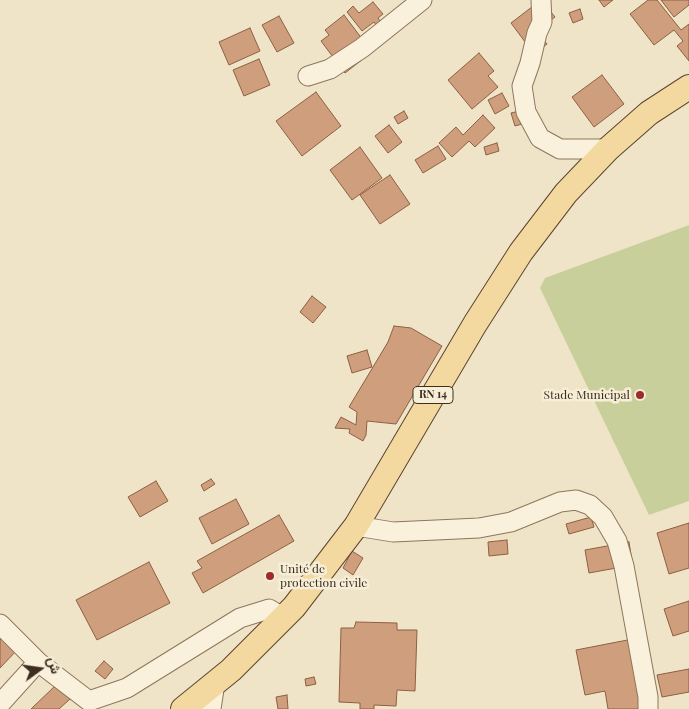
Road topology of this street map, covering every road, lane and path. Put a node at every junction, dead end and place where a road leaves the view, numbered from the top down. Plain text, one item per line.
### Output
1 (422, 0) edge
2 (541, 0) edge
3 (308, 76) dead end
4 (689, 87) edge
5 (608, 149) junction
6 (356, 526) junction
7 (284, 618) junction
8 (0, 624) edge
9 (38, 662) junction
10 (215, 683) junction
11 (0, 704) edge
12 (183, 709) edge
13 (211, 709) edge
14 (648, 709) edge

1 - 3 street
2 - 5 street
4 - 5 main road, RN 14
5 - 6 main road, RN 14
6 - 7 main road, RN 14
6 - 14 street
7 - 9 street
7 - 10 main road, RN 14
8 - 9 street
9 - 11 street
10 - 12 main road, RN 14
10 - 13 street

